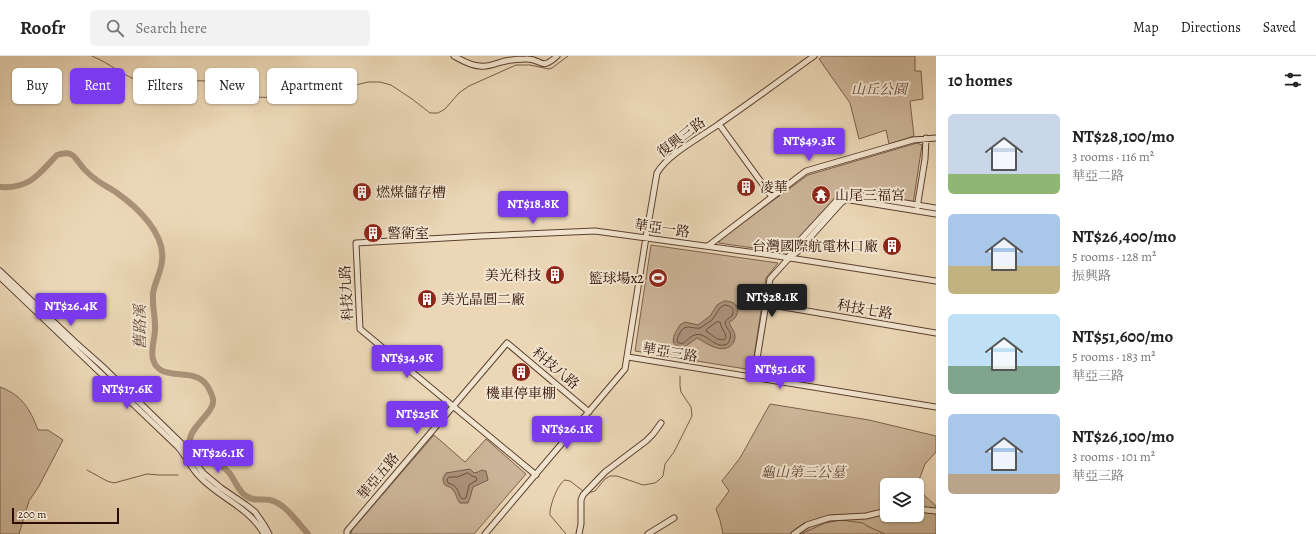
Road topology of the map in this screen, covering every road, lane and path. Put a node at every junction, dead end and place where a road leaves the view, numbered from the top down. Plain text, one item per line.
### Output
1 (454, 56) edge
2 (557, 56) edge
3 (814, 56) edge
4 (719, 124) junction
5 (926, 138) junction
6 (936, 138) edge
7 (772, 197) junction
8 (917, 208) junction
9 (936, 208) edge
10 (936, 214) edge
11 (646, 238) junction
12 (356, 243) joint
13 (708, 246) junction
14 (789, 258) junction
15 (0, 271) edge
16 (0, 277) edge
17 (936, 282) edge
18 (766, 304) junction
19 (936, 333) edge
20 (507, 343) joint
21 (628, 357) junction
22 (92, 362) junction
23 (754, 377) junction
24 (452, 406) junction
25 (936, 407) edge
26 (589, 412) junction
27 (661, 423) dead end
28 (536, 475) junction
29 (924, 510) edge
30 (936, 511) edge
31 (880, 513) edge
32 (674, 518) dead end
33 (264, 534) edge
34 (269, 534) edge
35 (347, 534) edge
36 (485, 534) edge
37 (578, 534) edge
38 (648, 534) edge
39 (794, 534) edge

1 - 2 street
3 - 4 street, 復興三路
4 - 7 street
4 - 11 street, 復興三路
5 - 6 street, 華亞一路
5 - 7 street, 華亞一路
5 - 8 street
7 - 13 street, 華亞一路
8 - 9 street
8 - 10 street
8 - 14 street
11 - 12 street, 華亞一路
11 - 13 street, 華亞一路
11 - 21 street, 復興三路
12 - 24 street, 科技九路
13 - 14 street
14 - 17 street
14 - 18 street
15 - 22 street
16 - 22 street
18 - 19 street, 科技七路
18 - 23 street
20 - 24 street, 華亞五路
20 - 26 street, 科技八路
21 - 23 street, 華亞三路
21 - 26 street, 華亞三路
22 - 33 street
22 - 34 street
23 - 25 street, 華亞三路
24 - 28 street, 科技九路
24 - 35 street, 華亞五路
26 - 28 street, 華亞三路
27 - 37 street
28 - 36 street, 華亞三路
29 - 30 street
31 - 39 street
32 - 38 street

